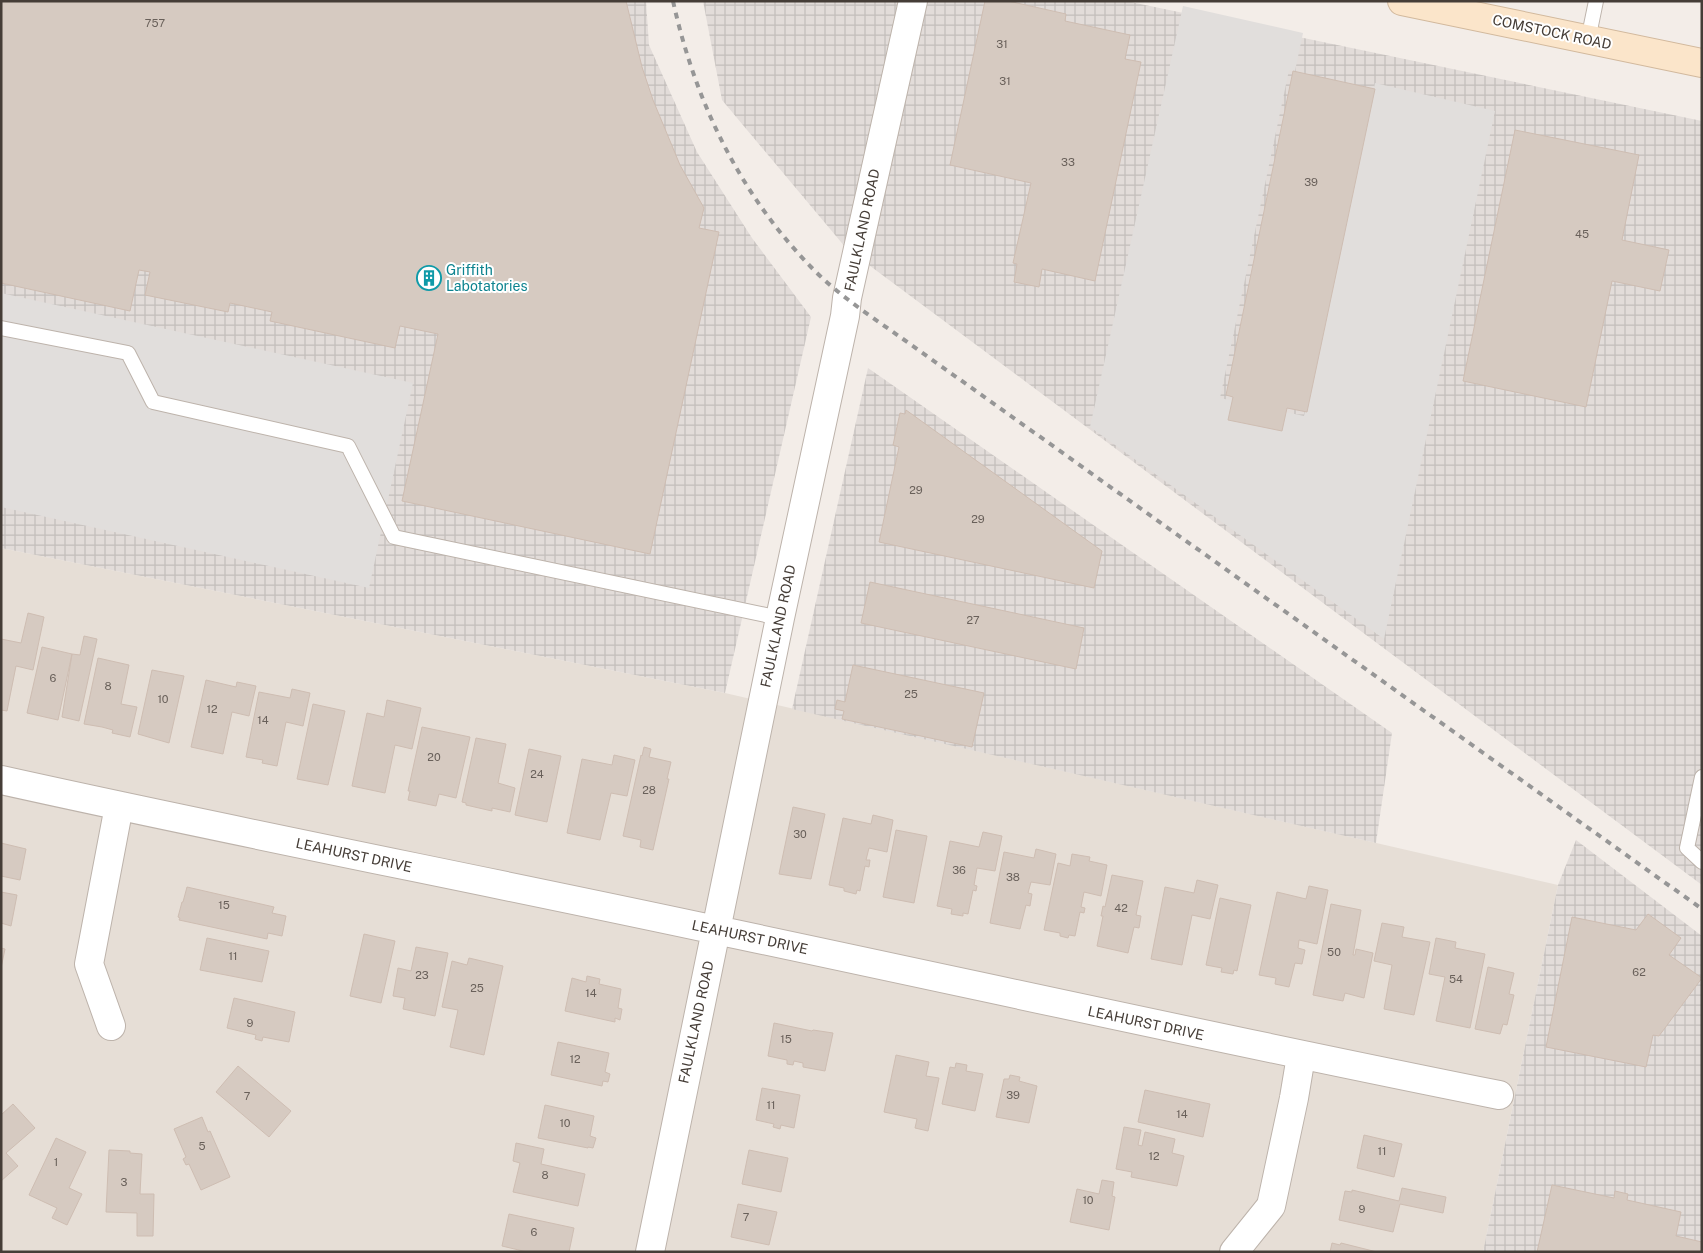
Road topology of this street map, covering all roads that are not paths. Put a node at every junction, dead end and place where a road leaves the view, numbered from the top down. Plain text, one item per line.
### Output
1 (913, 1) edge
2 (1402, 1) edge
3 (1596, 1) edge
4 (1588, 40) junction
5 (1702, 63) edge
6 (1, 328) edge
7 (780, 618) junction
8 (1702, 778) edge
9 (1, 780) edge
10 (119, 806) junction
11 (1702, 862) edge
12 (715, 930) junction
13 (111, 1026) dead end
14 (1301, 1056) junction
15 (1499, 1095) dead end
16 (650, 1252) edge
17 (1234, 1252) edge

1 - 7 street, FAULKLAND ROAD
2 - 4 street, COMSTOCK ROAD
3 - 4 lane
4 - 5 street, COMSTOCK ROAD
6 - 7 lane
7 - 12 street, FAULKLAND ROAD
8 - 11 lane
9 - 10 street, LEAHURST DRIVE
10 - 12 street, LEAHURST DRIVE
10 - 13 street
12 - 14 street, LEAHURST DRIVE
12 - 16 street, FAULKLAND ROAD
14 - 15 street, LEAHURST DRIVE
14 - 17 street

